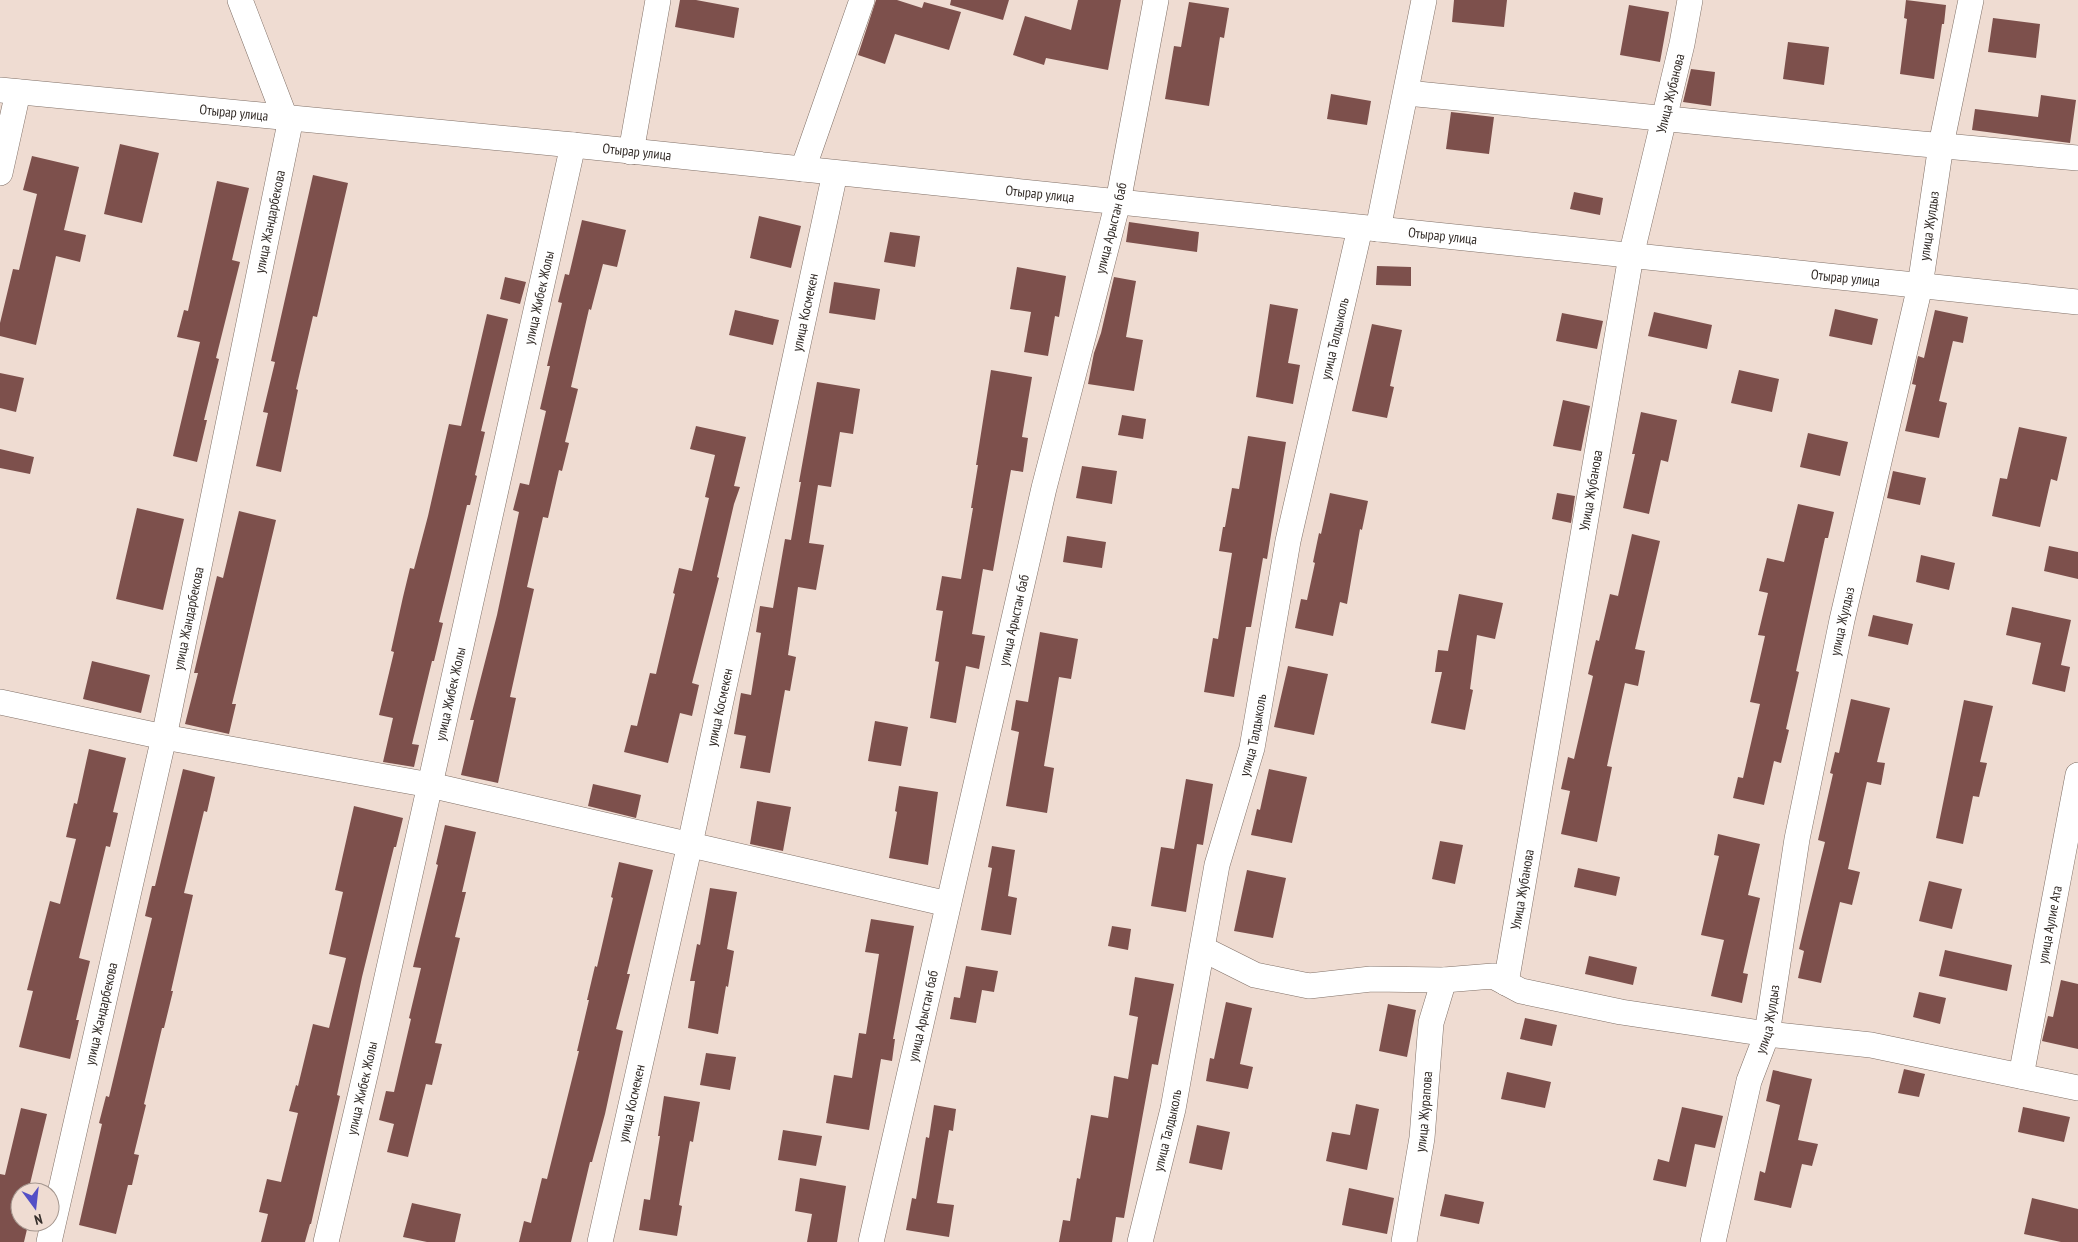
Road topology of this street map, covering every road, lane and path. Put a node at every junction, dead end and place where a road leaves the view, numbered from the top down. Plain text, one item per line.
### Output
1 (240, 0) edge
2 (658, 0) edge
3 (862, 0) edge
4 (1156, 0) edge
5 (1424, 0) edge
6 (1690, 0) edge
7 (1971, 0) edge
8 (9, 91) edge
9 (1407, 93) junction
10 (285, 117) junction
11 (1664, 117) junction
12 (1941, 145) junction
13 (573, 146) junction
14 (631, 152) junction
15 (2078, 158) edge
16 (803, 170) junction
17 (0, 173) edge
18 (835, 173) junction
19 (1118, 202) junction
20 (1369, 228) junction
21 (1631, 256) junction
22 (1920, 286) junction
23 (2078, 302) edge
24 (0, 702) edge
25 (164, 738) junction
26 (2078, 775) edge
27 (430, 785) junction
28 (690, 844) junction
29 (948, 904) junction
30 (1203, 949) junction
31 (1444, 980) junction
32 (1506, 983) junction
33 (1767, 1034) junction
34 (2021, 1076) junction
35 (2078, 1088) edge
36 (50, 1242) edge
37 (326, 1242) edge
38 (600, 1242) edge
39 (870, 1242) edge
40 (1140, 1242) edge
41 (1404, 1242) edge
42 (1713, 1242) edge

1 - 10 street, улица Жандарбекова
2 - 14 street
3 - 16 street
4 - 19 street, улица Арыстан баб
5 - 9 street, улица Талдыколь
6 - 11 street, Улица Жубанова
7 - 12 street, улица Жулдыз
8 - 10 street, Отырар улица
8 - 17 street
9 - 11 street
9 - 20 street, улица Талдыколь
10 - 13 street, Отырар улица
10 - 25 street, улица Жандарбекова
11 - 12 street
11 - 21 street, Улица Жубанова
12 - 15 street
12 - 22 street, улица Жулдыз
13 - 14 street, Отырар улица
13 - 27 street, улица Жибек Жолы
14 - 16 street, Отырар улица
16 - 18 street, Отырар улица
18 - 19 street, Отырар улица
18 - 28 street, улица Космекен
19 - 20 street, Отырар улица
19 - 29 street, улица Арыстан баб
20 - 21 street, Отырар улица
20 - 30 street, улица Талдыколь
21 - 22 street, Отырар улица
21 - 32 street, Улица Жубанова
22 - 23 street, Отырар улица
22 - 33 street, улица Жулдыз
24 - 25 street
25 - 27 street
25 - 36 street, улица Жандарбекова
26 - 34 street, улица Аулие Ата
27 - 28 street
27 - 37 street, улица Жибек Жолы
28 - 29 street
28 - 38 street, улица Космекен
29 - 39 street, улица Арыстан баб
30 - 31 street
30 - 40 street, улица Талдыколь
31 - 32 street
31 - 41 street, улица Журапова
32 - 33 street
33 - 34 street
33 - 42 street, улица Жулдыз
34 - 35 street

